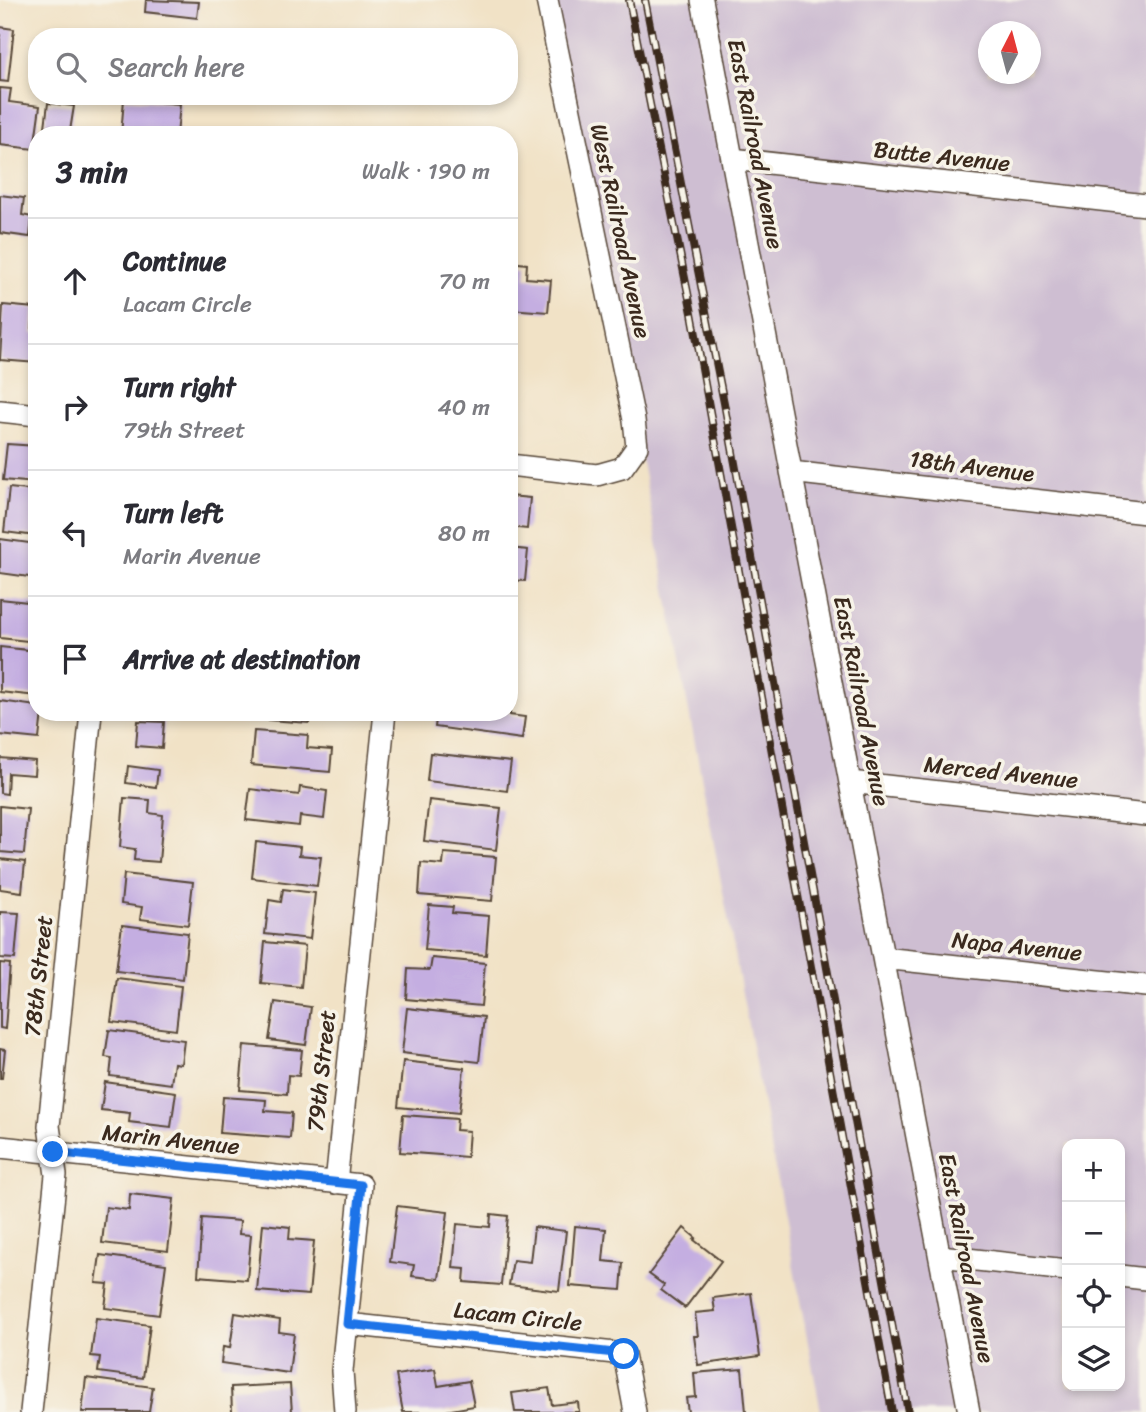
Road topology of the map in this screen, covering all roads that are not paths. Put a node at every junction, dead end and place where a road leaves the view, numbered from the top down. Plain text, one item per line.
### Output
1 (547, 0) edge
2 (702, 0) edge
3 (732, 159) junction
4 (1146, 205) edge
5 (0, 411) edge
6 (28, 414) edge
7 (518, 466) edge
8 (792, 472) junction
9 (1146, 513) edge
10 (90, 721) edge
11 (384, 721) edge
12 (850, 782) junction
13 (1146, 815) edge
14 (883, 958) junction
15 (1146, 986) edge
16 (0, 1147) edge
17 (53, 1152) junction
18 (336, 1183) junction
19 (940, 1256) junction
20 (1062, 1269) edge
21 (1125, 1277) edge
22 (1146, 1279) edge
23 (347, 1324) junction
24 (30, 1412) edge
25 (345, 1412) edge
26 (635, 1412) edge
27 (969, 1412) edge

1 - 7 street, West Railroad Avenue
2 - 3 street, East Railroad Avenue
3 - 4 street, Butte Avenue
3 - 8 street, East Railroad Avenue
5 - 6 street
8 - 9 street, 18th Avenue
8 - 12 street, East Railroad Avenue
10 - 17 street, 78th Street
11 - 18 street, 79th Street
12 - 13 street, Merced Avenue
12 - 14 street, East Railroad Avenue
14 - 15 street, Napa Avenue
14 - 19 street, East Railroad Avenue
16 - 17 street, Marin Avenue
17 - 18 street, Marin Avenue
17 - 24 street, 78th Street
18 - 23 street
19 - 20 street
19 - 27 street, East Railroad Avenue
21 - 22 street
23 - 25 street
23 - 26 street, Lacam Circle

